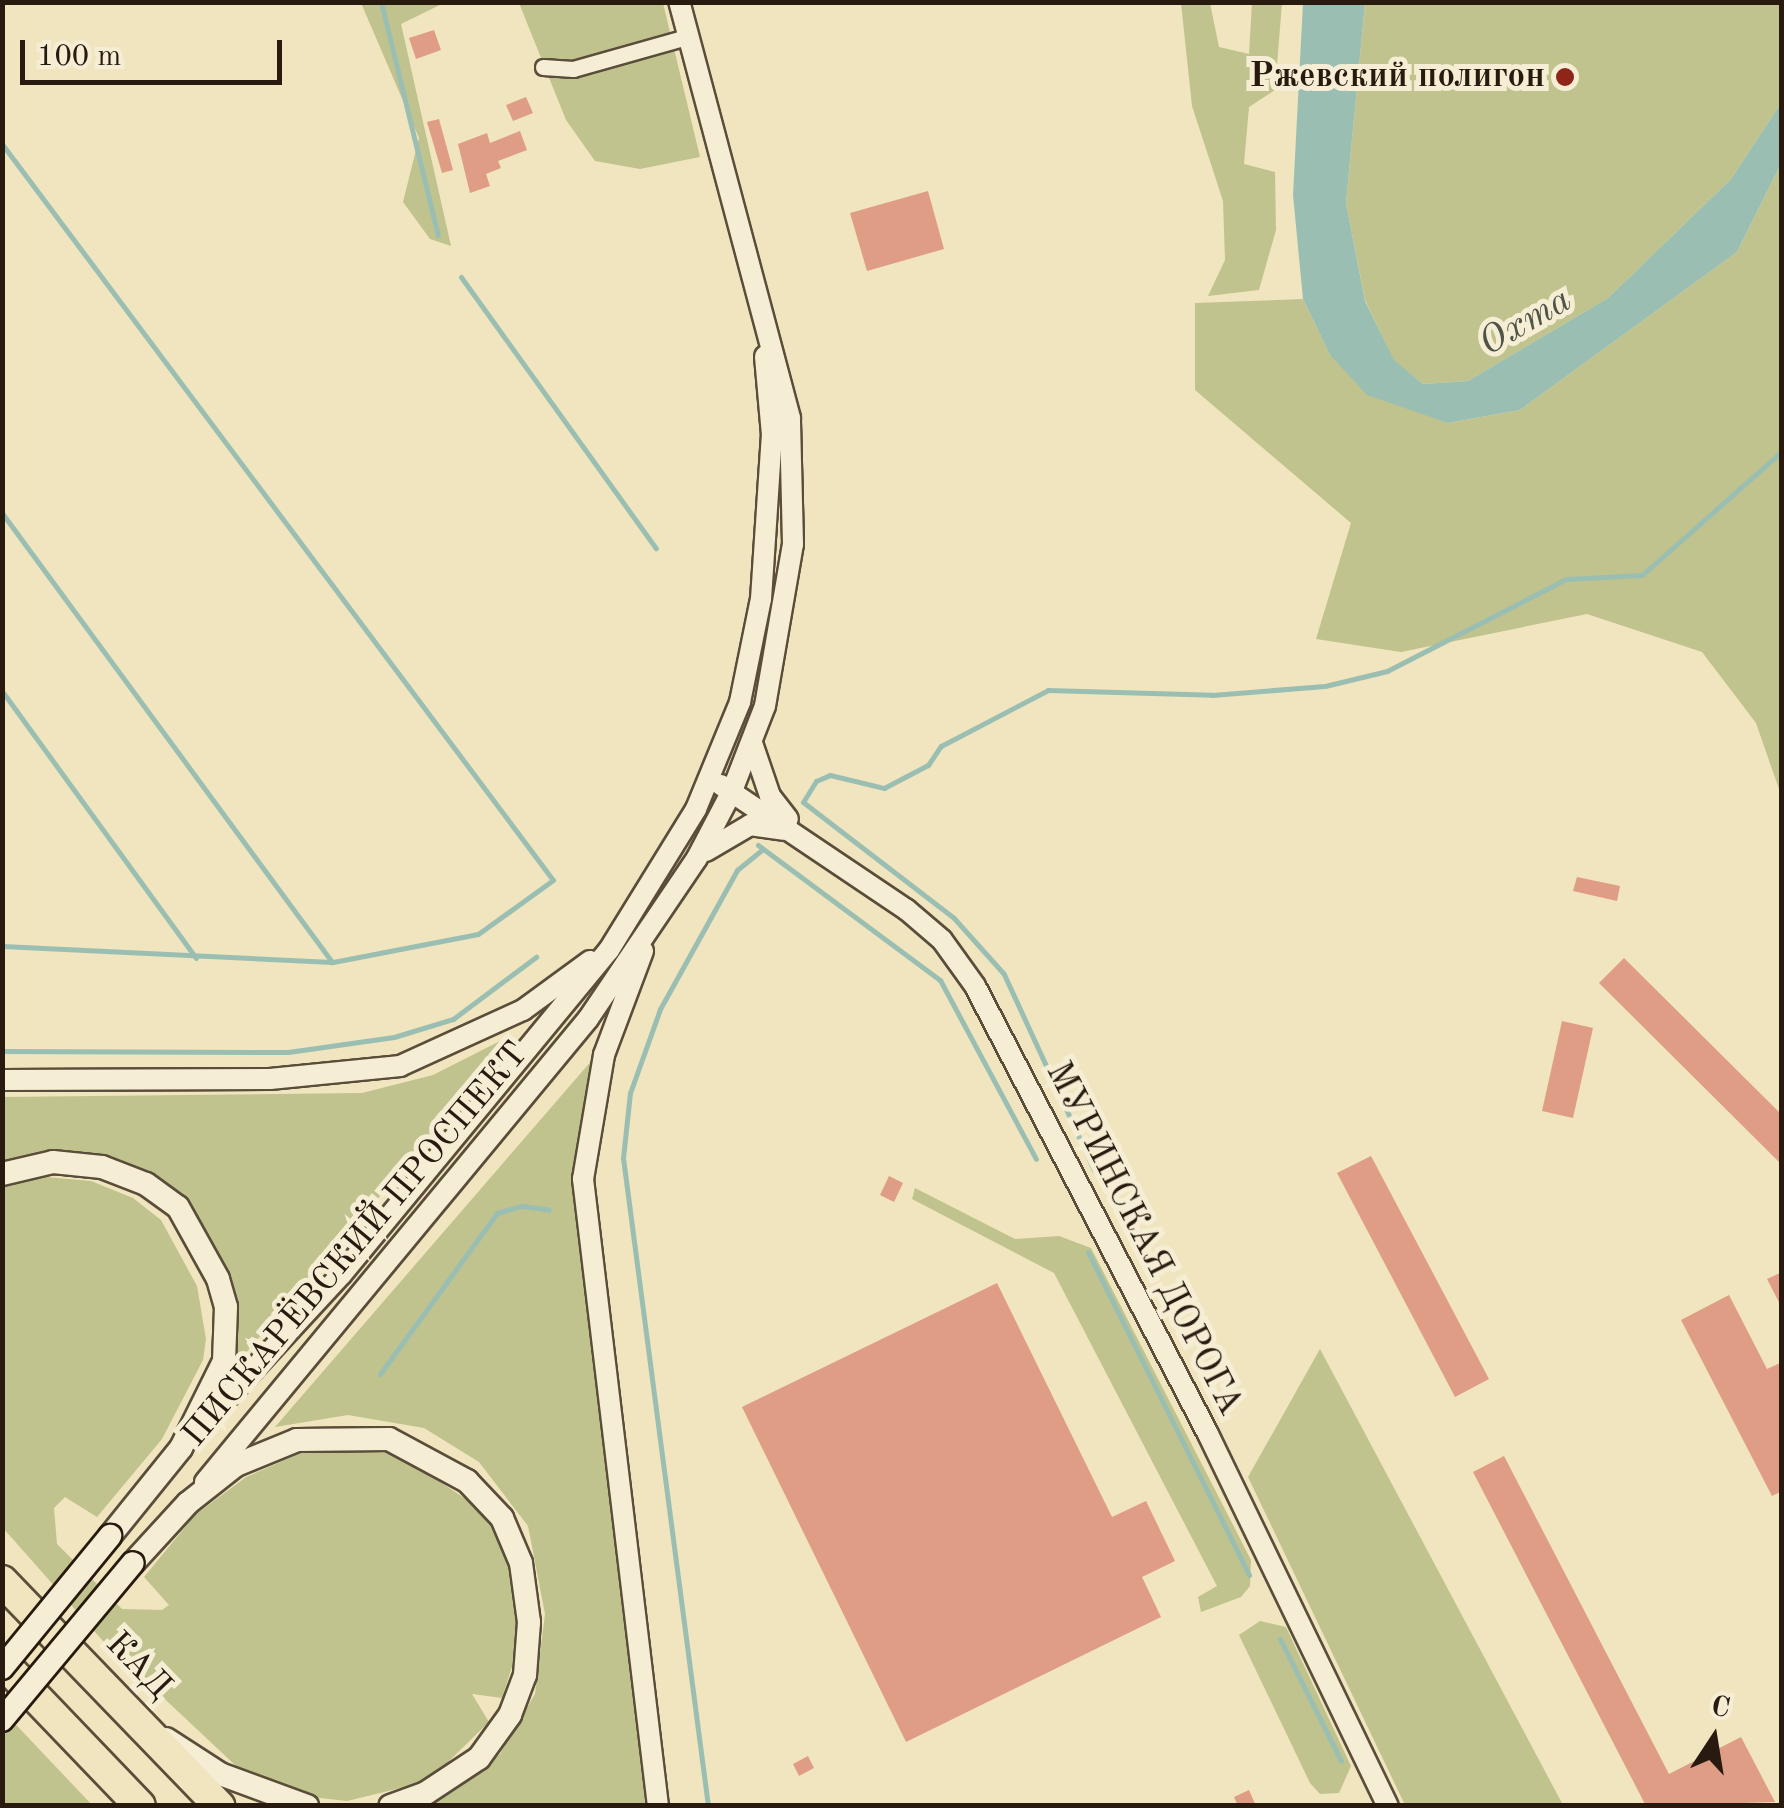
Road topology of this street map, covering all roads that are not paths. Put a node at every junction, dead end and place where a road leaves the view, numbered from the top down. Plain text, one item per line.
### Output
1 (679, 2) edge
2 (686, 37) junction
3 (542, 67) dead end
4 (763, 331) junction
5 (752, 741) junction
6 (710, 780) junction
7 (732, 791) junction
8 (801, 834) junction
9 (697, 858) junction
10 (648, 933) junction
11 (609, 950) junction
12 (2, 1080) edge
13 (2, 1174) edge
14 (181, 1448) junction
15 (188, 1503) junction
16 (2, 1581) edge
17 (2, 1665) edge
18 (2, 1720) edge
19 (143, 1724) junction
20 (140, 1806) edge
21 (218, 1806) edge
22 (306, 1806) edge
23 (390, 1806) edge
24 (658, 1806) edge
25 (1388, 1806) edge

1 - 2 street
2 - 3 street
2 - 4 street
4 - 5 street
4 - 6 street
5 - 7 street
5 - 8 street
6 - 7 street, МУРИНСКАЯ ДОРОГА
6 - 11 street, ПИСКАРЁВСКИЙ ПРОСПЕКТ
7 - 8 street, МУРИНСКАЯ ДОРОГА
7 - 9 street, ПИСКАРЁВСКИЙ ПРОСПЕКТ
8 - 9 street
8 - 25 street, МУРИНСКАЯ ДОРОГА
9 - 10 street, ПИСКАРЁВСКИЙ ПРОСПЕКТ
10 - 15 street, ПИСКАРЁВСКИЙ ПРОСПЕКТ
10 - 24 street
11 - 12 street
11 - 14 street, ПИСКАРЁВСКИЙ ПРОСПЕКТ
13 - 14 main road
14 - 17 main road, ПИСКАРЁВСКИЙ ПРОСПЕКТ, bridge
15 - 18 main road, ПИСКАРЁВСКИЙ ПРОСПЕКТ, bridge
15 - 23 main road
16 - 19 highway, КАД
17 - 20 highway
19 - 21 highway, КАД
19 - 22 main road

